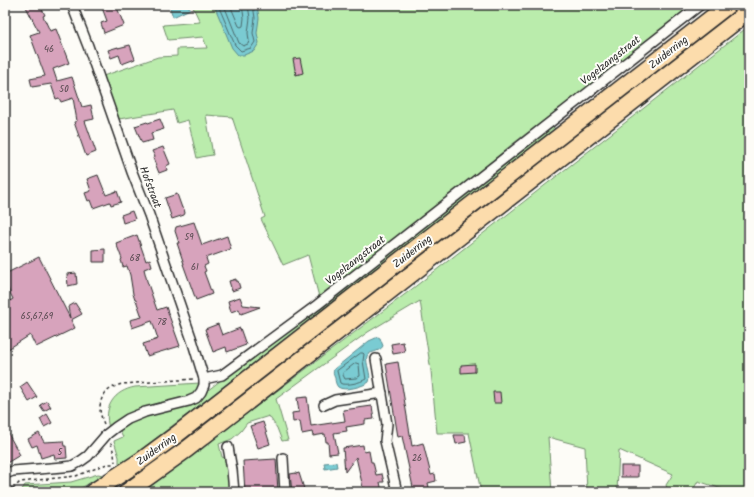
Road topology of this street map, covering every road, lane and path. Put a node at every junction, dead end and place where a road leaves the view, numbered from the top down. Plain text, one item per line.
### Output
1 (72, 5) edge
2 (700, 5) edge
3 (728, 5) edge
4 (749, 11) edge
5 (376, 359) dead end
6 (204, 378) junction
7 (382, 393) junction
8 (324, 405) dead end
9 (106, 428) dead end
10 (109, 439) dead end
11 (228, 447) dead end
12 (282, 458) dead end
13 (115, 464) dead end
14 (5, 474) edge
15 (5, 482) edge
16 (18, 492) edge
17 (93, 492) edge
18 (127, 492) edge
19 (234, 492) edge
20 (285, 492) edge
21 (397, 492) edge

1 - 6 street, Hofstraat
2 - 6 street, Vogelzangstraat
3 - 17 highway, Zuiderring
4 - 18 highway, Zuiderring
5 - 7 street
6 - 9 path
6 - 14 street
7 - 8 street
7 - 21 street
10 - 13 path
11 - 19 street
12 - 20 street
15 - 16 path

